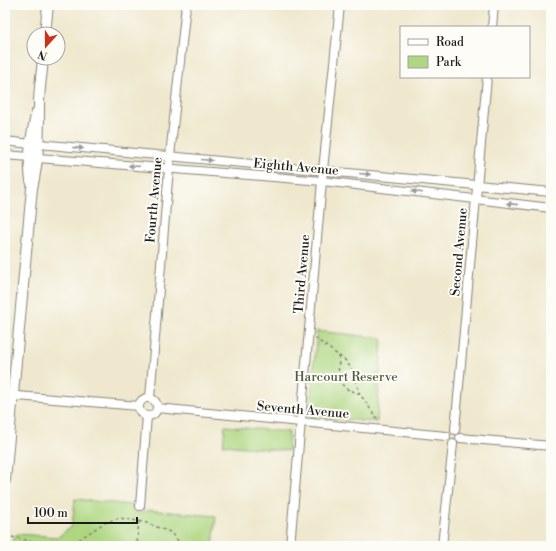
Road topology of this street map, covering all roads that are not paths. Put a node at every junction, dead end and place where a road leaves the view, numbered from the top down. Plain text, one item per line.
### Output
1 (48, 5) edge
2 (186, 5) edge
3 (340, 5) edge
4 (494, 5) edge
5 (46, 26) edge
6 (492, 26) edge
7 (42, 66) edge
8 (487, 78) edge
9 (5, 141) edge
10 (35, 144) junction
11 (95, 149) junction
12 (119, 152) junction
13 (5, 154) edge
14 (170, 156) junction
15 (34, 157) junction
16 (226, 161) junction
17 (94, 162) junction
18 (118, 164) junction
19 (272, 165) junction
20 (169, 168) junction
21 (323, 170) junction
22 (225, 173) junction
23 (270, 177) junction
24 (322, 181) junction
25 (477, 184) junction
26 (551, 192) edge
27 (476, 199) junction
28 (551, 208) edge
29 (9, 396) edge
30 (150, 398) junction
31 (139, 406) junction
32 (157, 408) junction
33 (147, 416) junction
34 (300, 422) junction
35 (455, 430) junction
36 (446, 436) junction
37 (460, 438) junction
38 (454, 444) junction
39 (551, 446) edge
40 (5, 480) edge
41 (140, 506) dead end
42 (290, 546) edge
43 (442, 546) edge

1 - 5 main road
2 - 14 street, Fourth Avenue
3 - 21 street, Third Avenue
4 - 6 street
7 - 10 main road
8 - 25 street, Second Avenue
9 - 10 street, Eighth Avenue
10 -> 11 street, Eighth Avenue
10 - 15 main road
11 - 12 street, Eighth Avenue
11 - 17 street
12 - 14 street, Eighth Avenue
12 - 18 street
13 - 15 street, Eighth Avenue
14 -> 16 street, Eighth Avenue
14 - 20 street, Fourth Avenue
15 - 17 street, Eighth Avenue
15 - 29 main road
16 - 19 street, Eighth Avenue
16 - 22 street
17 - 18 street, Eighth Avenue
20 -> 18 street, Eighth Avenue
19 - 21 street, Eighth Avenue
19 - 23 street
20 - 22 street, Eighth Avenue
20 - 30 street, Fourth Avenue
21 - 24 street, Third Avenue
21 -> 25 street, Eighth Avenue
22 - 23 street, Eighth Avenue
23 - 24 street, Eighth Avenue
27 -> 24 street, Eighth Avenue
24 - 34 street, Third Avenue
25 - 26 street, Eighth Avenue
25 - 27 street, Second Avenue
28 -> 27 street, Eighth Avenue
27 - 35 street, Second Avenue
29 - 31 street
29 - 40 main road
30 - 31 street
30 - 32 street
31 - 33 street
32 - 33 street
32 - 34 street, Seventh Avenue
33 - 41 street
34 - 36 street, Seventh Avenue
34 - 42 street, Third Avenue
35 - 36 street
35 - 37 street
36 - 38 street
37 - 38 street
37 - 39 street
38 - 43 street

